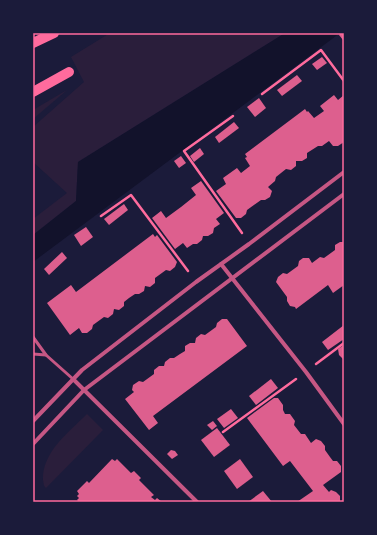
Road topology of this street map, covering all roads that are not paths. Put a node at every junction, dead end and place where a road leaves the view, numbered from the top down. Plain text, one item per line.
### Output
1 (54, 33) edge
2 (33, 43) edge
3 (69, 72) dead end
4 (33, 92) edge
5 (344, 172) edge
6 (344, 194) edge
7 (222, 264) junction
8 (233, 278) junction
9 (33, 337) edge
10 (33, 354) edge
11 (46, 355) junction
12 (73, 379) junction
13 (84, 390) junction
14 (33, 421) edge
15 (344, 424) edge
16 (33, 444) edge
17 (197, 502) edge

1 - 2 main road
3 - 4 main road
5 - 7 street
6 - 8 street
7 - 8 street
7 - 12 street
8 - 13 street
8 - 15 street
9 - 11 lane
10 - 11 lane
11 - 12 lane
12 - 13 street
12 - 14 street
13 - 16 street
13 - 17 street

